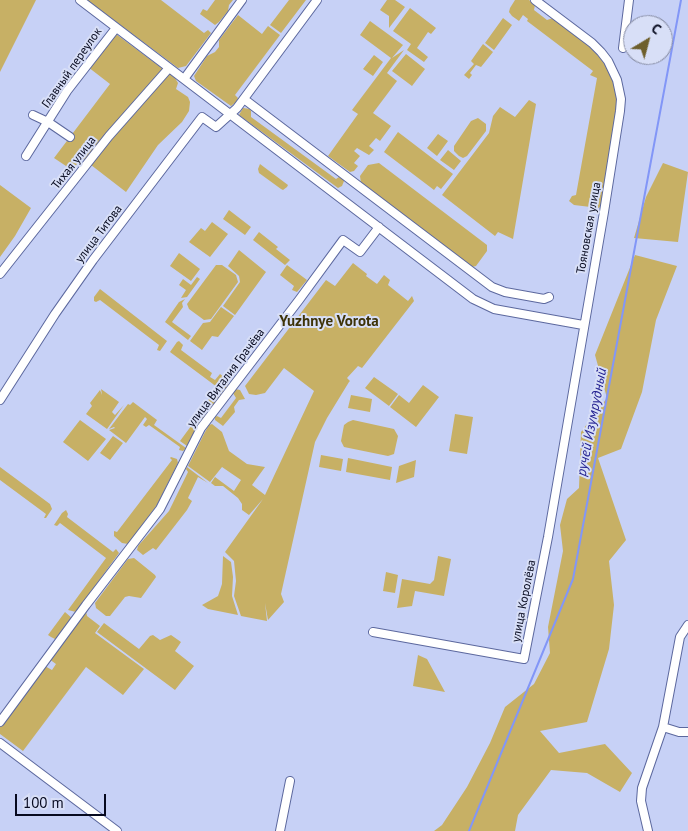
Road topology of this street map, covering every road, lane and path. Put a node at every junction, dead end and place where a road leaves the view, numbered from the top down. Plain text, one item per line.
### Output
1 (80, 0) edge
2 (242, 0) edge
3 (317, 0) edge
4 (535, 0) edge
5 (630, 0) edge
6 (628, 15) edge
7 (116, 28) junction
8 (169, 68) junction
9 (184, 79) junction
10 (244, 99) junction
11 (230, 114) junction
12 (33, 115) dead end
13 (48, 122) junction
14 (70, 137) dead end
15 (26, 156) dead end
16 (379, 227) junction
17 (0, 274) edge
18 (549, 297) dead end
19 (583, 325) junction
20 (0, 400) edge
21 (566, 424) joint
22 (688, 625) edge
23 (373, 632) dead end
24 (0, 722) edge
25 (663, 727) junction
26 (688, 732) edge
27 (0, 743) edge
28 (290, 781) dead end
29 (117, 831) edge
30 (280, 831) edge
31 (648, 831) edge

1 - 7 street
2 - 9 street
3 - 10 street
4 - 19 street, Тояновская улица
5 - 6 street
7 - 8 street
7 - 13 street, Главный переулок
8 - 9 street
8 - 17 street, Тихая улица
9 - 11 street
10 - 11 street
10 - 18 street
11 - 16 street
11 - 20 street, улица Титова
12 - 13 street
13 - 14 street
13 - 15 street, Главный переулок
16 - 19 street
16 - 24 street, улица Виталия Грачёва
19 - 21 street, Тояновская улица
21 - 23 street, улица Королёва
22 - 25 street
25 - 26 street
25 - 31 street
27 - 29 street
28 - 30 street

